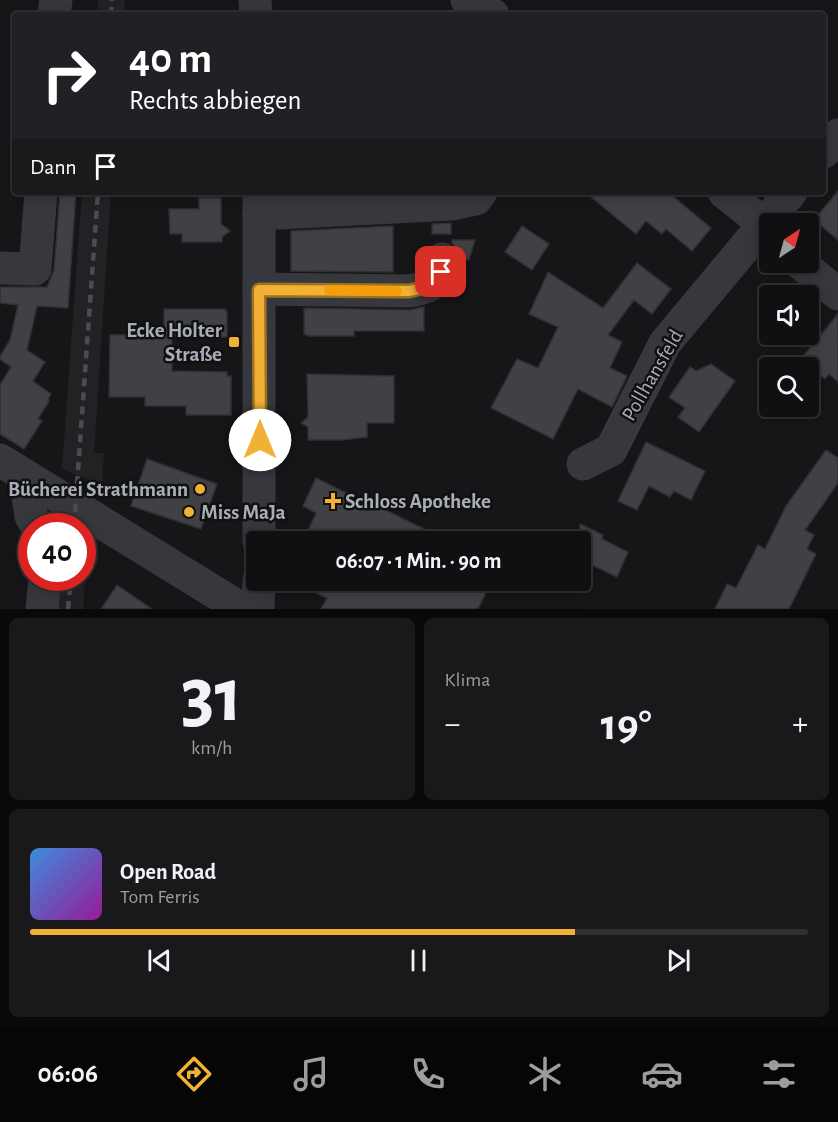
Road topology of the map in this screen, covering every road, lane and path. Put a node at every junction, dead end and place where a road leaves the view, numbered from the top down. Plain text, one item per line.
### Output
1 (467, 0) edge
2 (488, 12) edge
3 (838, 135) edge
4 (826, 150) edge
5 (41, 195) edge
6 (727, 195) edge
7 (788, 195) edge
8 (467, 198) edge
9 (259, 203) edge
10 (778, 213) edge
11 (759, 225) edge
12 (759, 241) edge
13 (442, 259) dead end
14 (0, 268) edge
15 (812, 273) edge
16 (259, 290) junction
17 (838, 294) edge
18 (583, 464) dead end
19 (13, 468) edge
20 (30, 513) edge
21 (259, 531) edge
22 (44, 591) edge
23 (259, 591) edge
24 (42, 609) edge
25 (242, 609) edge
26 (258, 609) edge

1 - 2 street
3 - 4 street
5 - 14 street
6 - 11 street
7 - 10 street, Pollhansfeld
8 - 9 street
9 - 16 street
12 - 18 street, Pollhansfeld
13 - 16 street
15 - 17 street
16 - 21 street
19 - 20 street
19 - 25 street
22 - 24 street
23 - 26 street

